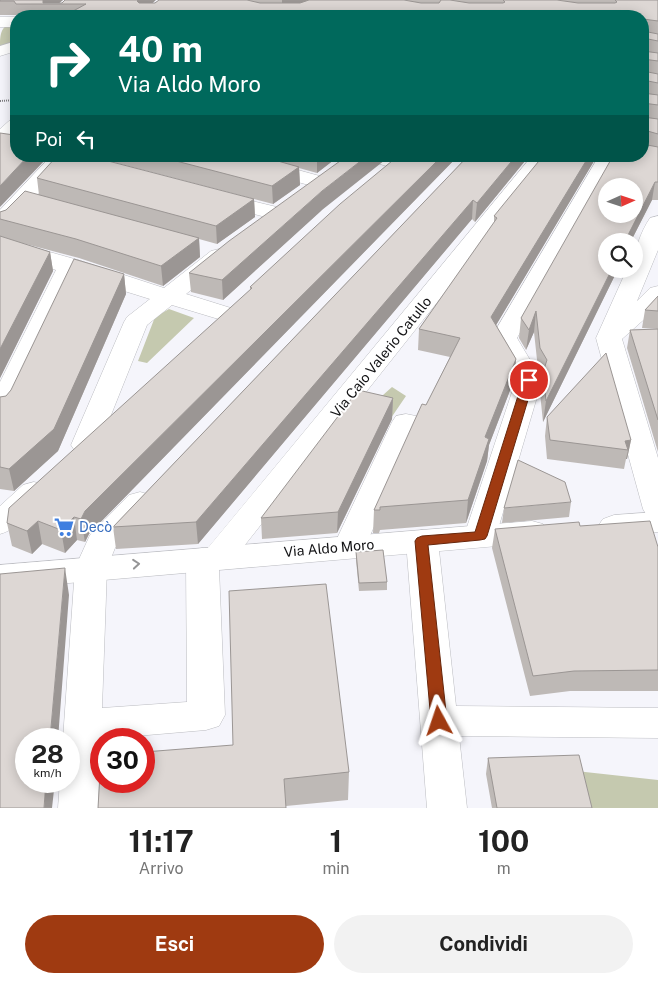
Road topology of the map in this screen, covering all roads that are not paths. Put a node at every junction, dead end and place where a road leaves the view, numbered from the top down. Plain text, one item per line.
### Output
1 (10, 131) edge
2 (0, 140) edge
3 (62, 162) edge
4 (252, 162) edge
5 (390, 162) edge
6 (538, 162) edge
7 (606, 162) edge
8 (375, 181) edge
9 (204, 195) edge
10 (21, 202) edge
11 (289, 205) junction
12 (0, 223) edge
13 (658, 223) edge
14 (237, 243) junction
15 (0, 245) edge
16 (192, 246) edge
17 (70, 265) junction
18 (658, 293) edge
19 (169, 295) junction
20 (204, 334) edge
21 (609, 338) junction
22 (648, 338) edge
23 (127, 406) edge
24 (0, 410) edge
25 (406, 422) dead end
26 (49, 478) edge
27 (156, 485) edge
28 (658, 509) edge
29 (658, 522) edge
30 (0, 524) edge
31 (480, 536) junction
32 (422, 541) junction
33 (350, 546) junction
34 (210, 558) junction
35 (91, 568) junction
36 (0, 577) edge
37 (439, 721) junction
38 (658, 723) edge
39 (82, 725) junction
40 (78, 808) edge
41 (448, 808) edge

1 - 2 street
3 - 10 street
4 - 11 street
5 - 8 street
6 - 34 street, Via Caio Valerio Catullo
7 - 31 street
9 - 11 street
10 - 12 street
11 - 14 street
13 - 21 street
14 - 16 street
14 - 19 street
15 - 17 street
17 - 19 street
17 - 24 street
18 - 21 street
19 - 20 street
19 - 23 street
21 - 22 street
21 - 28 street
25 - 33 street
26 - 30 street
27 - 35 street
29 - 31 street, Via Aldo Moro
31 - 32 street, Via Aldo Moro
32 - 33 street, Via Aldo Moro
32 - 37 street
33 - 34 street, Via Aldo Moro
35 -> 34 street, Via Aldo Moro
34 - 39 street
35 - 36 street, Via Aldo Moro
35 - 39 street
37 - 38 street
37 - 41 street
39 - 40 street

